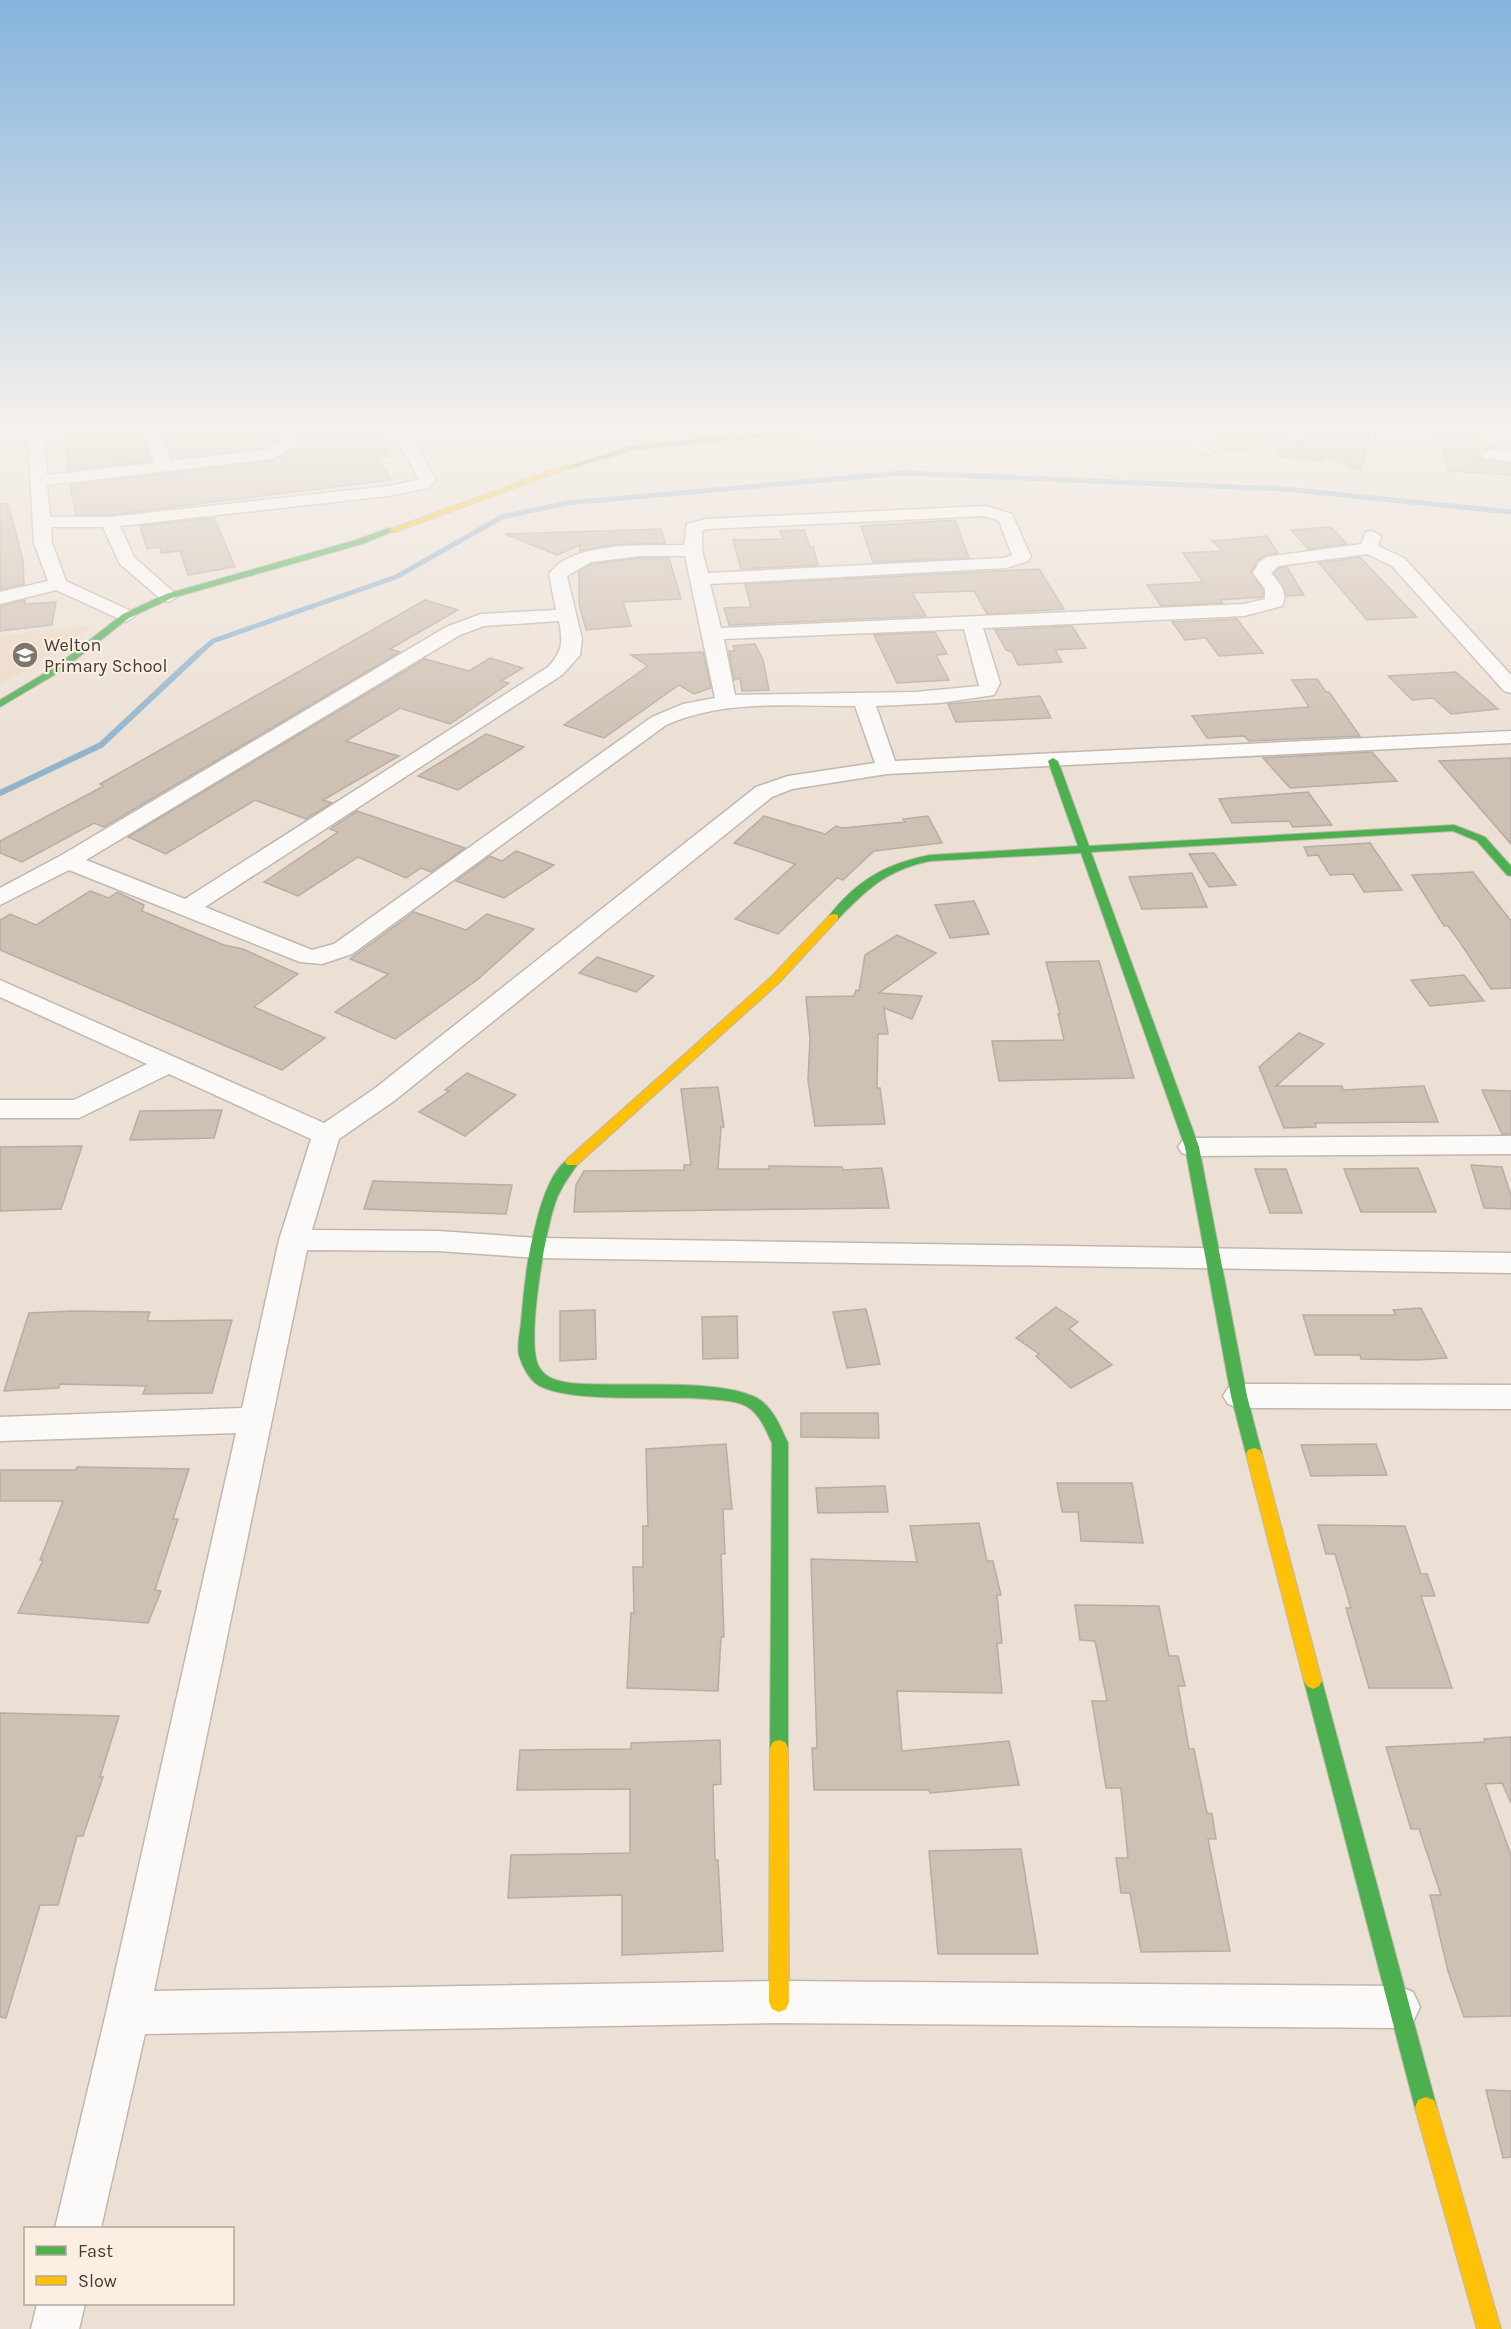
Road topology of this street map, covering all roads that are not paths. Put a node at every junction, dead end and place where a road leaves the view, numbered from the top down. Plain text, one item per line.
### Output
1 (42, 533) edge
2 (114, 533) edge
3 (385, 533) edge
4 (693, 533) edge
5 (1012, 533) edge
6 (693, 550) junction
7 (700, 579) junction
8 (58, 584) junction
9 (170, 596) junction
10 (0, 598) edge
11 (568, 615) junction
12 (126, 616) junction
13 (972, 623) junction
14 (713, 634) junction
15 (1511, 687) edge
16 (863, 698) junction
17 (726, 701) junction
18 (0, 704) edge
19 (1511, 737) edge
20 (1053, 761) junction
21 (887, 768) junction
22 (1086, 849) junction
23 (68, 861) junction
24 (1511, 873) edge
25 (0, 898) edge
26 (188, 908) junction
27 (0, 988) edge
28 (169, 1064) junction
29 (0, 1109) edge
30 (326, 1135) junction
31 (1511, 1145) edge
32 (1192, 1148) junction
33 (294, 1240) junction
34 (538, 1248) junction
35 (1211, 1259) junction
36 (1511, 1263) edge
37 (1239, 1396) junction
38 (1511, 1397) edge
39 (254, 1420) junction
40 (0, 1429) edge
41 (779, 2002) junction
42 (1398, 2007) junction
43 (128, 2013) junction
44 (78, 2227) edge
45 (61, 2305) edge
46 (55, 2329) edge
47 (1489, 2329) edge

1 - 8 street
2 - 9 street
3 - 9 street
4 - 6 street
5 - 7 street
6 - 7 street
6 - 11 street
7 - 14 street
8 - 10 street
8 - 12 street
9 - 12 street
11 - 23 street
11 - 26 street
12 - 18 street
13 - 14 street
13 - 15 street
13 - 16 street
14 - 17 street
16 - 17 street
16 - 21 street
17 - 26 street
19 - 20 street
20 - 21 street
20 - 22 street
21 - 30 street
22 - 24 street
22 - 32 street
22 - 34 street
23 - 25 street
23 - 26 street
27 - 28 street
28 - 29 street
28 - 30 street
30 - 33 street
31 - 32 street
32 - 35 street
33 - 34 street
33 - 39 street
34 - 35 street
34 - 41 street
35 - 36 street
35 - 37 street
37 - 38 street
37 - 42 street
39 - 40 street
39 - 43 street
41 - 42 street
41 - 43 street
42 - 47 street
43 - 44 street
45 - 46 street

